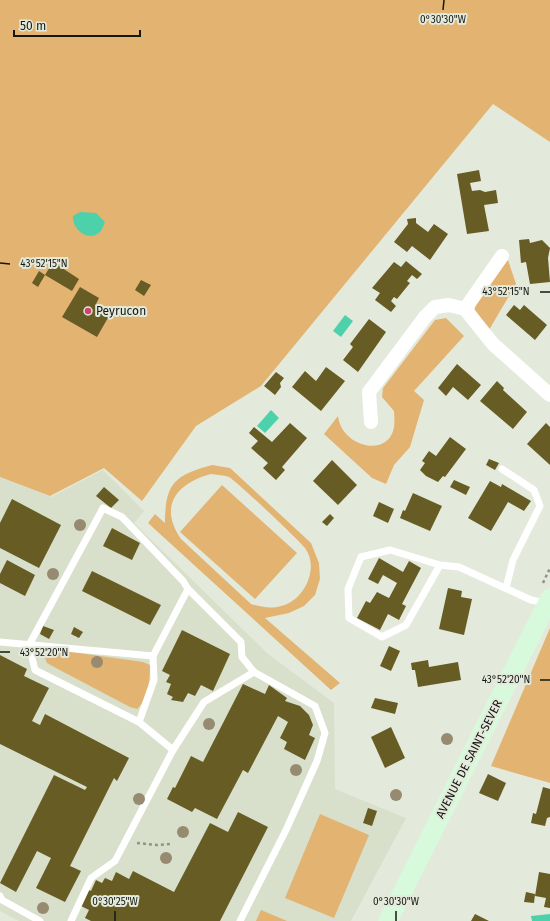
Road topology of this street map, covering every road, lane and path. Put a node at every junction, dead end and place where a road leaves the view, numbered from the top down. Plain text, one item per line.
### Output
1 (502, 256) dead end
2 (464, 309) junction
3 (550, 395) edge
4 (372, 422) dead end
5 (502, 469) dead end
6 (440, 565) junction
7 (506, 588) junction
8 (188, 590) junction
9 (549, 600) edge
10 (0, 642) edge
11 (29, 645) junction
12 (153, 656) junction
13 (254, 672) junction
14 (138, 722) junction
15 (173, 750) junction
16 (125, 842) junction
17 (171, 844) dead end
18 (0, 896) edge
19 (40, 921) edge
20 (71, 921) edge
21 (240, 921) edge
22 (388, 921) edge

1 - 2 street
2 - 3 street
2 - 4 street
5 - 7 lane
6 - 6 lane
6 - 7 lane
7 - 9 lane
8 - 11 lane
8 - 12 lane
8 - 13 lane
9 - 22 main road, AVENUE DE SAINT-SEVER
10 - 11 lane
11 - 12 lane
11 - 14 lane
12 - 14 lane
13 - 15 lane
13 - 21 lane
14 - 15 lane
15 - 16 lane
16 - 17 path
16 - 20 lane
18 - 19 lane

